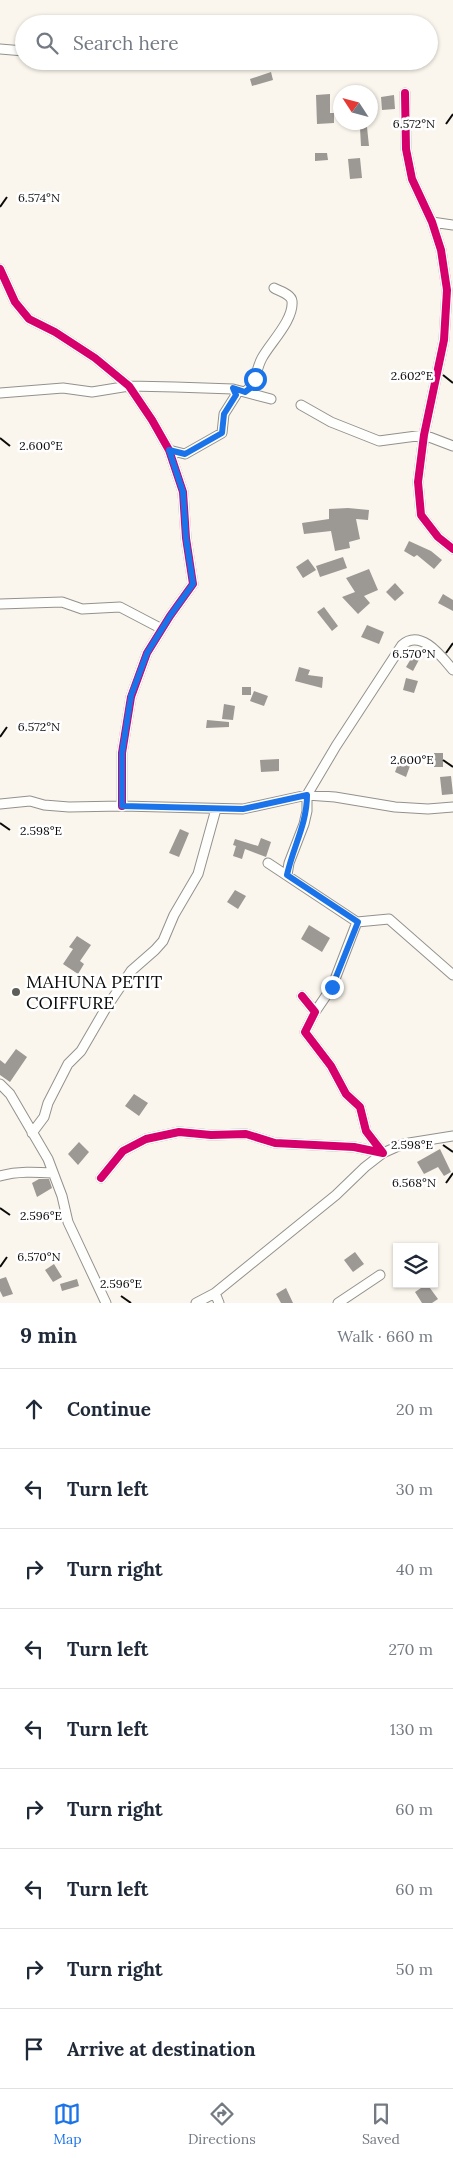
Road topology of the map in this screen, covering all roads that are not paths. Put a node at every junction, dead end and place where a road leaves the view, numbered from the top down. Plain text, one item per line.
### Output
1 (0, 49) edge
2 (15, 50) edge
3 (404, 93) dead end
4 (432, 222) junction
5 (453, 225) edge
6 (0, 269) edge
7 (274, 288) dead end
8 (129, 386) junction
9 (233, 388) junction
10 (245, 392) junction
11 (0, 393) edge
12 (271, 399) dead end
13 (301, 405) dead end
14 (424, 435) junction
15 (453, 446) edge
16 (169, 450) junction
17 (453, 549) edge
18 (0, 604) edge
19 (162, 630) junction
20 (453, 670) edge
21 (307, 795) junction
22 (0, 804) edge
23 (122, 806) junction
24 (453, 807) edge
25 (216, 809) junction
26 (268, 863) dead end
27 (287, 875) junction
28 (358, 922) junction
29 (453, 975) edge
30 (302, 996) dead end
31 (316, 1012) junction
32 (0, 1084) edge
33 (32, 1133) junction
34 (453, 1136) edge
35 (383, 1153) junction
36 (53, 1173) junction
37 (0, 1176) edge
38 (101, 1178) dead end
39 (380, 1275) dead end
40 (215, 1293) junction
41 (106, 1303) edge
42 (196, 1303) edge
43 (219, 1303) edge
44 (338, 1303) edge

1 - 2 street
3 - 4 street
4 - 5 street
4 - 14 street
6 - 8 street
7 - 10 street
8 - 9 street
8 - 11 street
8 - 16 street
9 - 10 street
9 - 16 street
10 - 12 street
13 - 14 street
14 - 15 street
14 - 17 street
16 - 19 street
18 - 19 street
19 - 23 street
20 - 21 street
21 - 24 street
21 - 25 street
21 - 27 street
22 - 23 street
23 - 25 street
25 - 33 street
26 - 27 street
27 - 28 street
28 - 29 street
28 - 31 street
30 - 31 street
31 - 35 street
32 - 33 street
33 - 36 street
34 - 35 street
35 - 38 street
35 - 40 street
36 - 37 street
36 - 41 street
39 - 44 street
40 - 42 street
40 - 43 street

